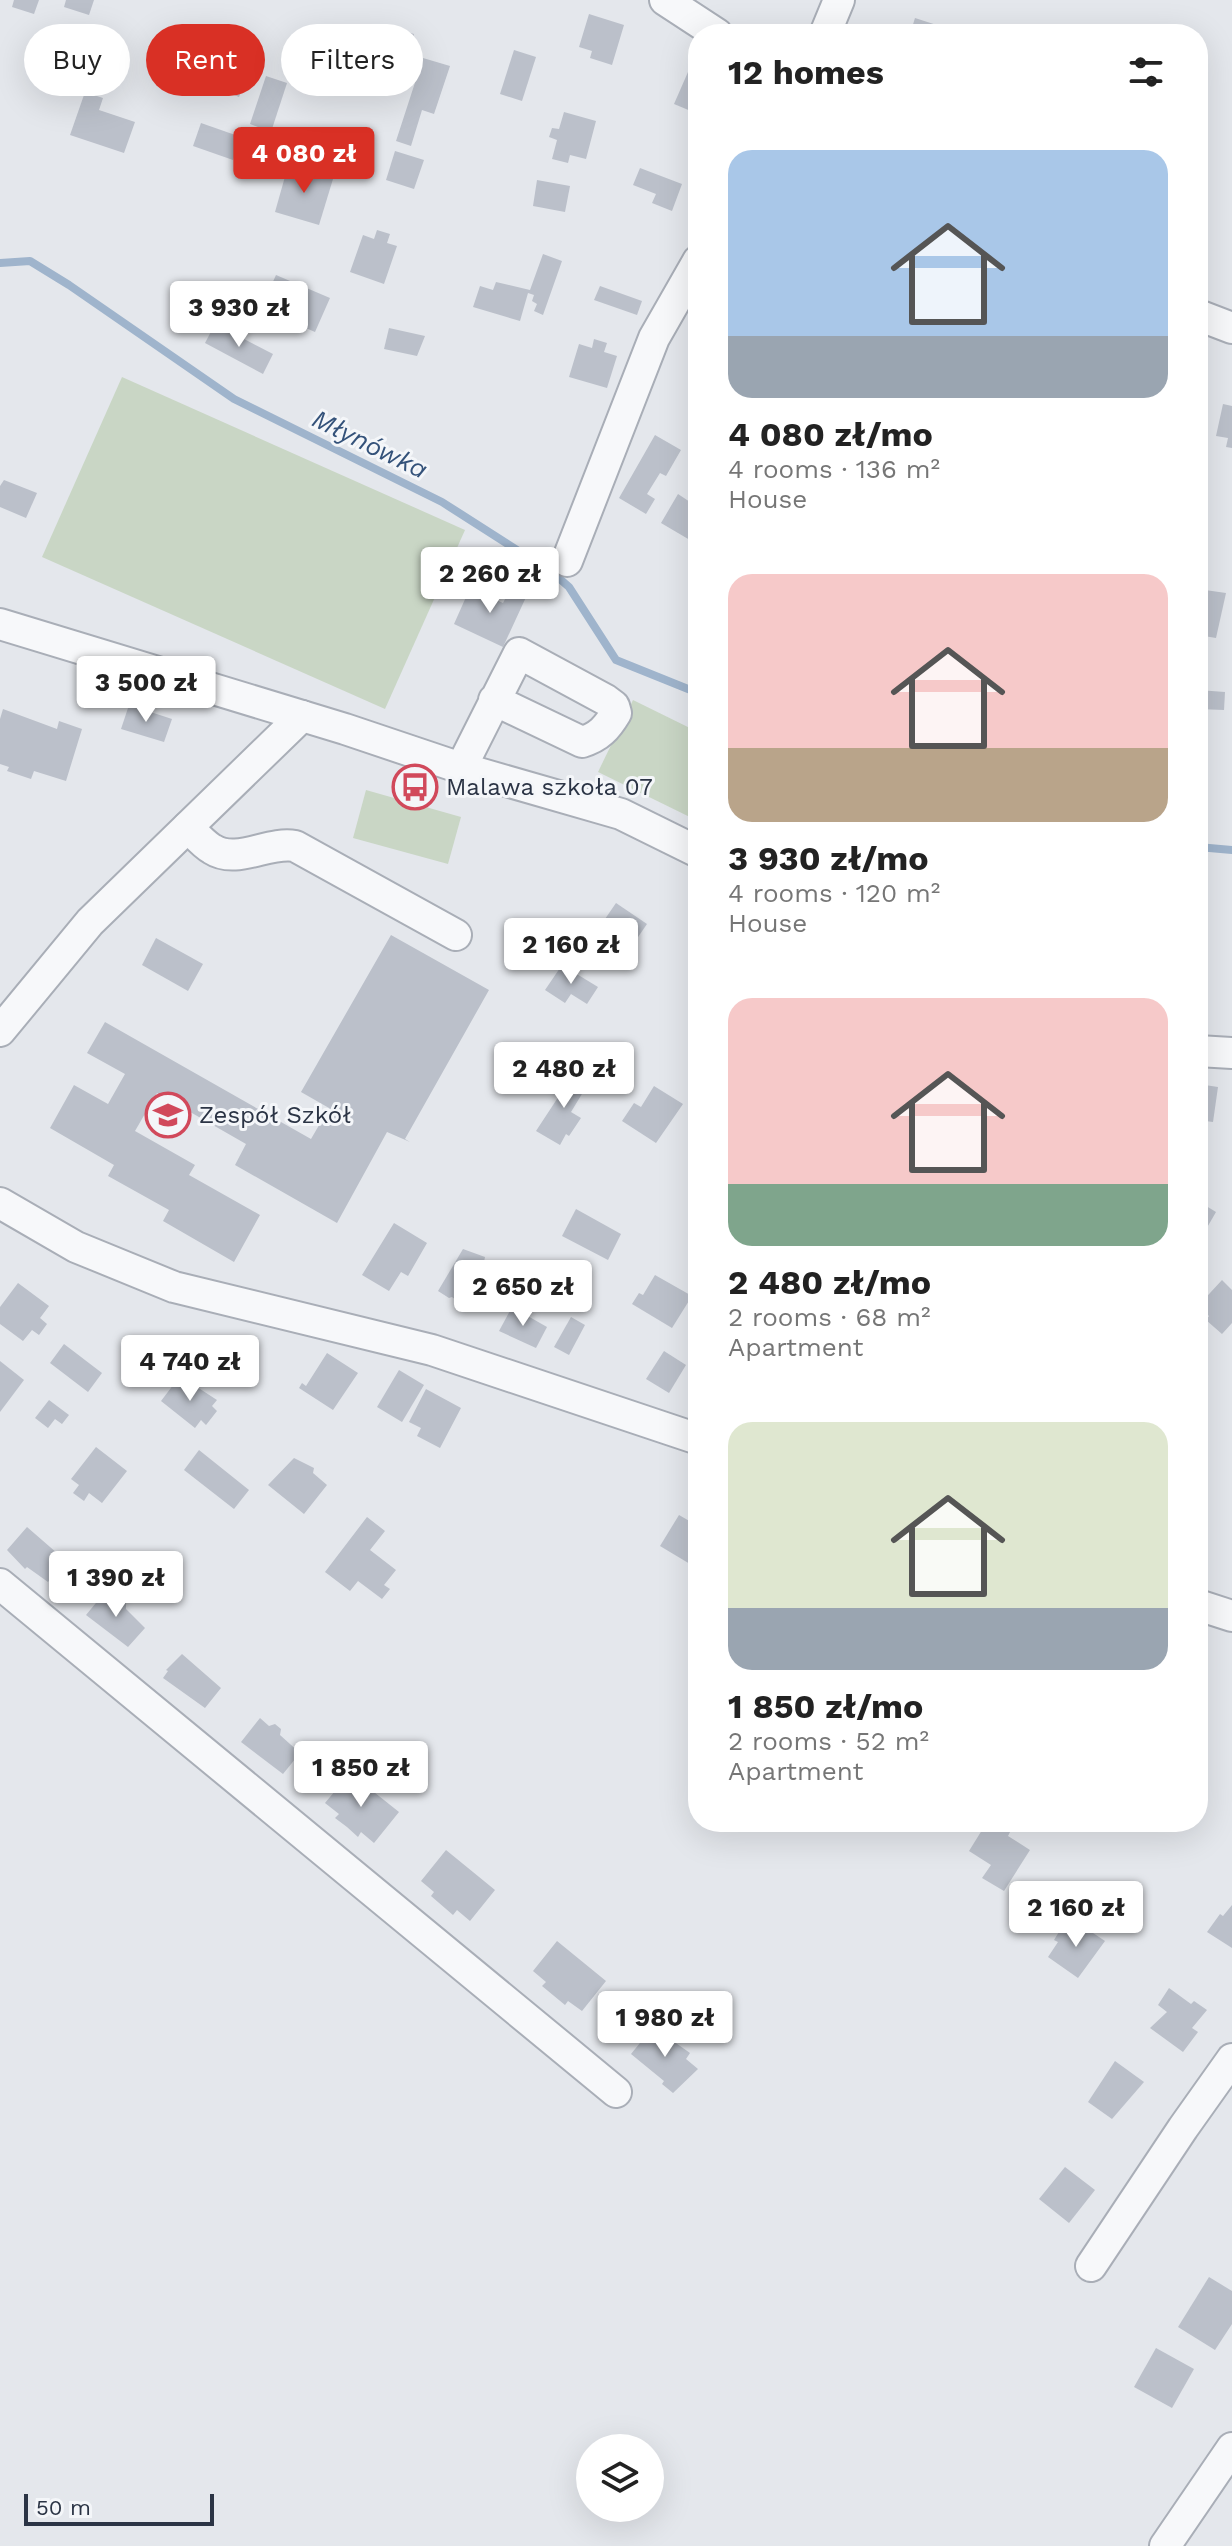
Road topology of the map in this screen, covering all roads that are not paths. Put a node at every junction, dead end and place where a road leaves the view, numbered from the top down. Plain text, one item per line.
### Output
1 (665, 0) edge
2 (839, 0) edge
3 (702, 24) edge
4 (829, 24) edge
5 (688, 278) edge
6 (1208, 319) edge
7 (1232, 328) edge
8 (567, 561) dead end
9 (0, 624) edge
10 (494, 700) junction
11 (302, 716) junction
12 (461, 768) junction
13 (188, 827) junction
14 (688, 847) edge
15 (456, 935) dead end
16 (0, 1031) edge
17 (1208, 1052) edge
18 (1232, 1053) edge
19 (0, 1203) edge
20 (688, 1436) edge
21 (0, 1584) edge
22 (1208, 1608) edge
23 (1232, 1616) edge
24 (1232, 2059) edge
25 (616, 2092) dead end
26 (1091, 2266) dead end
27 (1232, 2448) edge
28 (1165, 2546) edge

1 - 3 street
2 - 4 street
5 - 8 street
6 - 7 street
9 - 11 street
10 - 10 street
10 - 12 street
11 - 12 street
11 - 13 street
12 - 14 street
13 - 15 street
13 - 16 street
17 - 18 street
19 - 20 street
21 - 25 street
22 - 23 street
24 - 26 street
27 - 28 street

